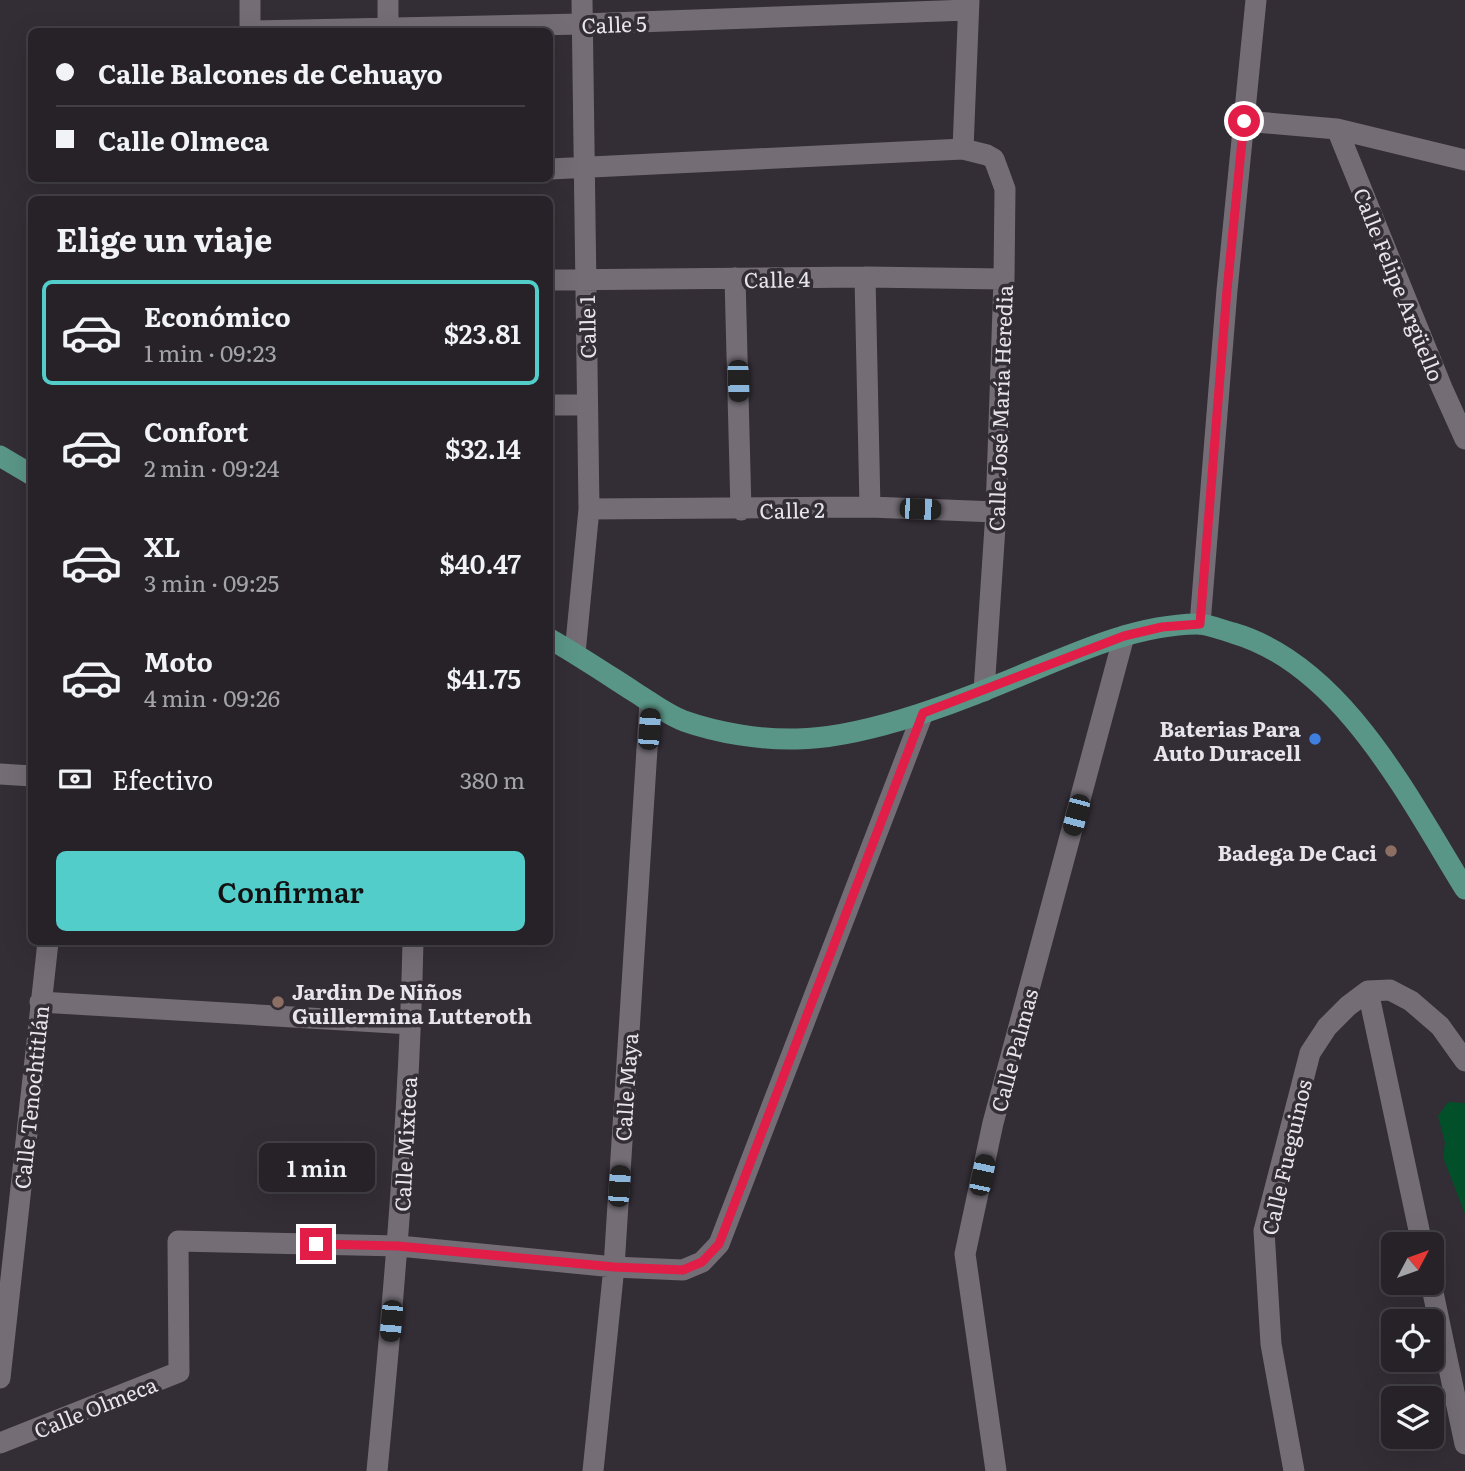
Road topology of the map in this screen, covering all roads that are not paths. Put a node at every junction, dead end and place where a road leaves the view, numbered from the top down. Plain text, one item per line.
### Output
1 (250, 0) edge
2 (388, 0) edge
3 (582, 0) edge
4 (1256, 0) edge
5 (968, 5) edge
6 (843, 8) edge
7 (583, 24) junction
8 (250, 28) edge
9 (388, 28) joint
10 (1244, 121) junction
11 (1337, 130) junction
12 (963, 149) junction
13 (1465, 160) edge
14 (553, 169) edge
15 (585, 169) junction
16 (865, 277) junction
17 (735, 278) junction
18 (586, 279) junction
19 (1004, 279) junction
20 (553, 280) edge
21 (1442, 388) junction
22 (1465, 396) edge
23 (553, 405) edge
24 (587, 405) junction
25 (1465, 439) edge
26 (0, 456) edge
27 (28, 473) edge
28 (870, 507) junction
29 (589, 509) junction
30 (741, 510) junction
31 (996, 512) junction
32 (1200, 624) junction
33 (1124, 636) junction
34 (553, 641) edge
35 (575, 653) junction
36 (984, 691) junction
37 (650, 702) junction
38 (923, 713) junction
39 (0, 774) edge
40 (28, 776) edge
41 (1465, 889) edge
42 (48, 945) edge
43 (413, 945) edge
44 (1368, 991) junction
45 (40, 1002) junction
46 (411, 1024) junction
47 (1465, 1061) edge
48 (1419, 1232) edge
49 (398, 1246) junction
50 (614, 1267) junction
51 (1433, 1295) edge
52 (0, 1378) edge
53 (0, 1443) edge
54 (1465, 1444) edge
55 (377, 1471) edge
56 (593, 1471) edge
57 (996, 1471) edge
58 (1294, 1471) edge

1 - 8 street
2 - 9 street
3 - 7 street, Calle 1
4 - 10 street
5 - 6 street, Calle 5
5 - 12 street
6 - 7 street, Calle 5
7 - 9 street, Calle 5
7 - 15 street, Calle 1
10 - 11 street
10 - 32 street
11 - 13 street
11 - 21 street, Calle Felipe Argüello
12 - 15 street
12 - 19 street, Calle José María Heredia
14 - 15 street
15 - 18 street, Calle 1
16 - 17 street, Calle 4
16 - 19 street, Calle 4
16 - 28 street
17 - 18 street, Calle 4
17 - 30 street
18 - 20 street, Calle 4
18 - 24 street, Calle 1
19 - 31 street, Calle José María Heredia
21 - 22 street
21 - 25 street, Calle Felipe Argüello
23 - 24 street
24 - 29 street, Calle 1
26 - 27 main road
28 - 30 street, Calle 2
28 - 31 street, Calle 2
29 - 30 street, Calle 2
29 - 35 street, Calle 1
31 - 36 street, Calle José María Heredia
32 - 33 main road
32 - 41 main road
33 - 36 main road
33 - 57 street, Calle Palmas
34 - 35 main road
35 - 37 main road
36 - 38 main road
37 - 38 main road
37 - 50 street, Calle Maya
38 - 50 street, Calle Olmeca
39 - 40 street
42 - 45 street, Calle Tenochtitlán
43 - 46 street, Calle Mixteca
44 - 47 street
44 - 48 street
44 - 58 street, Calle Fueguinos
45 - 46 street
45 - 52 street, Calle Tenochtitlán
46 - 49 street, Calle Mixteca
49 - 50 street, Calle Olmeca
49 - 53 street, Calle Olmeca
49 - 55 street, Calle Mixteca
50 - 56 street, Calle Maya
51 - 54 street

